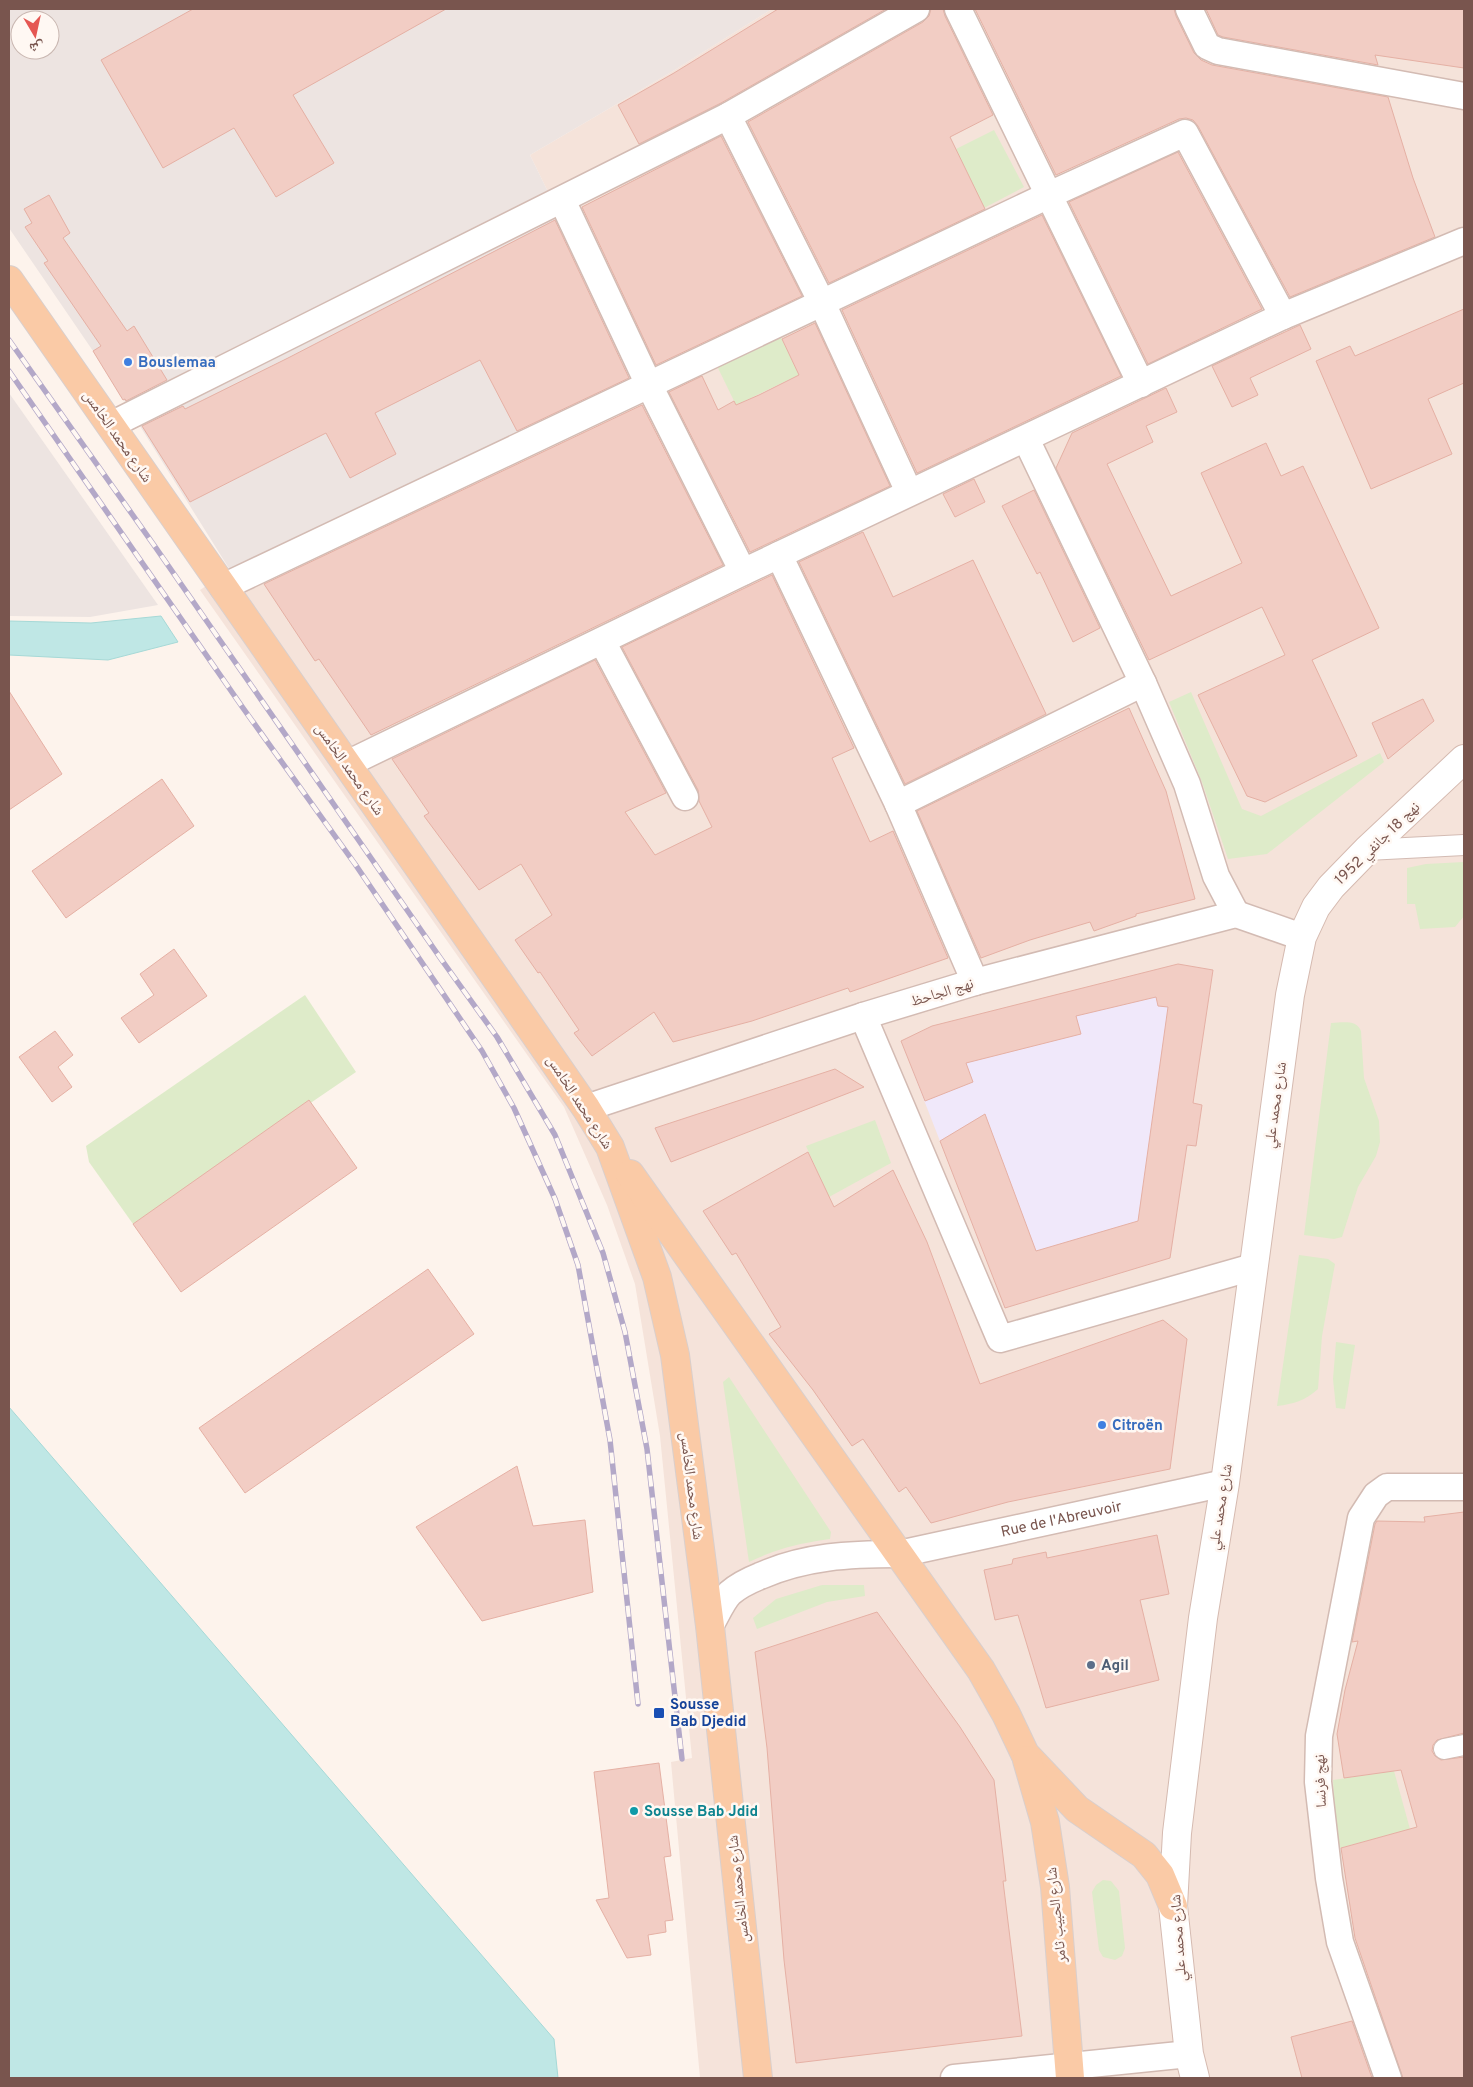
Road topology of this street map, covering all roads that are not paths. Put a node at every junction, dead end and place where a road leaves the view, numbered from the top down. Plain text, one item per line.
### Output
1 (916, 9) edge
2 (958, 9) edge
3 (1189, 9) edge
4 (1464, 96) edge
5 (728, 116) junction
6 (1049, 195) junction
7 (562, 200) junction
8 (1464, 240) edge
9 (9, 280) edge
10 (822, 303) junction
11 (1283, 316) junction
12 (1141, 384) junction
13 (649, 385) junction
14 (111, 425) junction
15 (1026, 439) junction
16 (910, 492) junction
17 (779, 554) junction
18 (743, 572) junction
19 (223, 587) junction
20 (602, 641) junction
21 (1143, 683) junction
22 (1464, 760) edge
23 (346, 764) junction
24 (685, 798) dead end
25 (898, 804) junction
26 (1464, 845) edge
27 (1367, 850) junction
28 (1236, 914) junction
29 (1302, 937) junction
30 (975, 982) junction
31 (863, 1016) junction
32 (586, 1108) junction
33 (610, 1147) junction
34 (1253, 1267) junction
35 (1225, 1483) junction
36 (1464, 1487) edge
37 (899, 1554) junction
38 (710, 1626) junction
39 (1464, 1745) edge
40 (1444, 1749) dead end
41 (1025, 1754) junction
42 (1173, 1906) junction
43 (1192, 2066) edge
44 (1070, 2072) edge
45 (758, 2078) edge
46 (954, 2078) edge
47 (1388, 2078) edge

1 - 5 street
2 - 6 street
3 - 4 street
5 - 7 street
5 - 10 street
6 - 10 street
6 - 11 street
6 - 12 street
7 - 13 street
7 - 14 street
8 - 11 street
9 - 14 main road, شارع محمد الخامس
10 - 13 street
10 - 16 street
11 - 12 street
12 - 15 street
13 - 18 street
13 - 19 street
14 - 19 main road, شارع محمد الخامس
15 - 16 street
15 - 21 street
16 - 17 street
17 - 18 street
17 - 25 street
18 - 20 street
19 - 23 main road, شارع محمد الخامس
20 - 23 street
20 - 24 street
21 - 25 street
21 - 28 street
22 - 27 main road, نهج 18 جانفي 1952
23 - 32 main road, شارع محمد الخامس
25 - 30 street
26 - 27 street
27 - 29 main road, نهج 18 جانفي 1952
28 - 29 street
28 - 30 street, نهج الجاحظ
29 - 34 main road, شارع محمد علي
30 - 31 street, نهج الجاحظ
31 - 32 street, نهج الجاحظ
31 - 34 street
32 - 33 main road, شارع محمد الخامس
33 - 37 main road
33 - 38 main road, شارع محمد الخامس
34 - 35 main road, شارع محمد علي
35 - 37 street, Rue de l'Abreuvoir
35 - 42 main road, شارع محمد علي
36 - 47 street, نهج فرنسا
37 - 38 street, Rue de l'Abreuvoir
37 - 41 main road
38 - 45 main road, شارع محمد الخامس
39 - 40 street
41 - 42 main road
41 - 44 main road, شارع الحبيب ثامر
42 - 43 main road, شارع محمد علي
43 - 44 street
44 - 46 street

